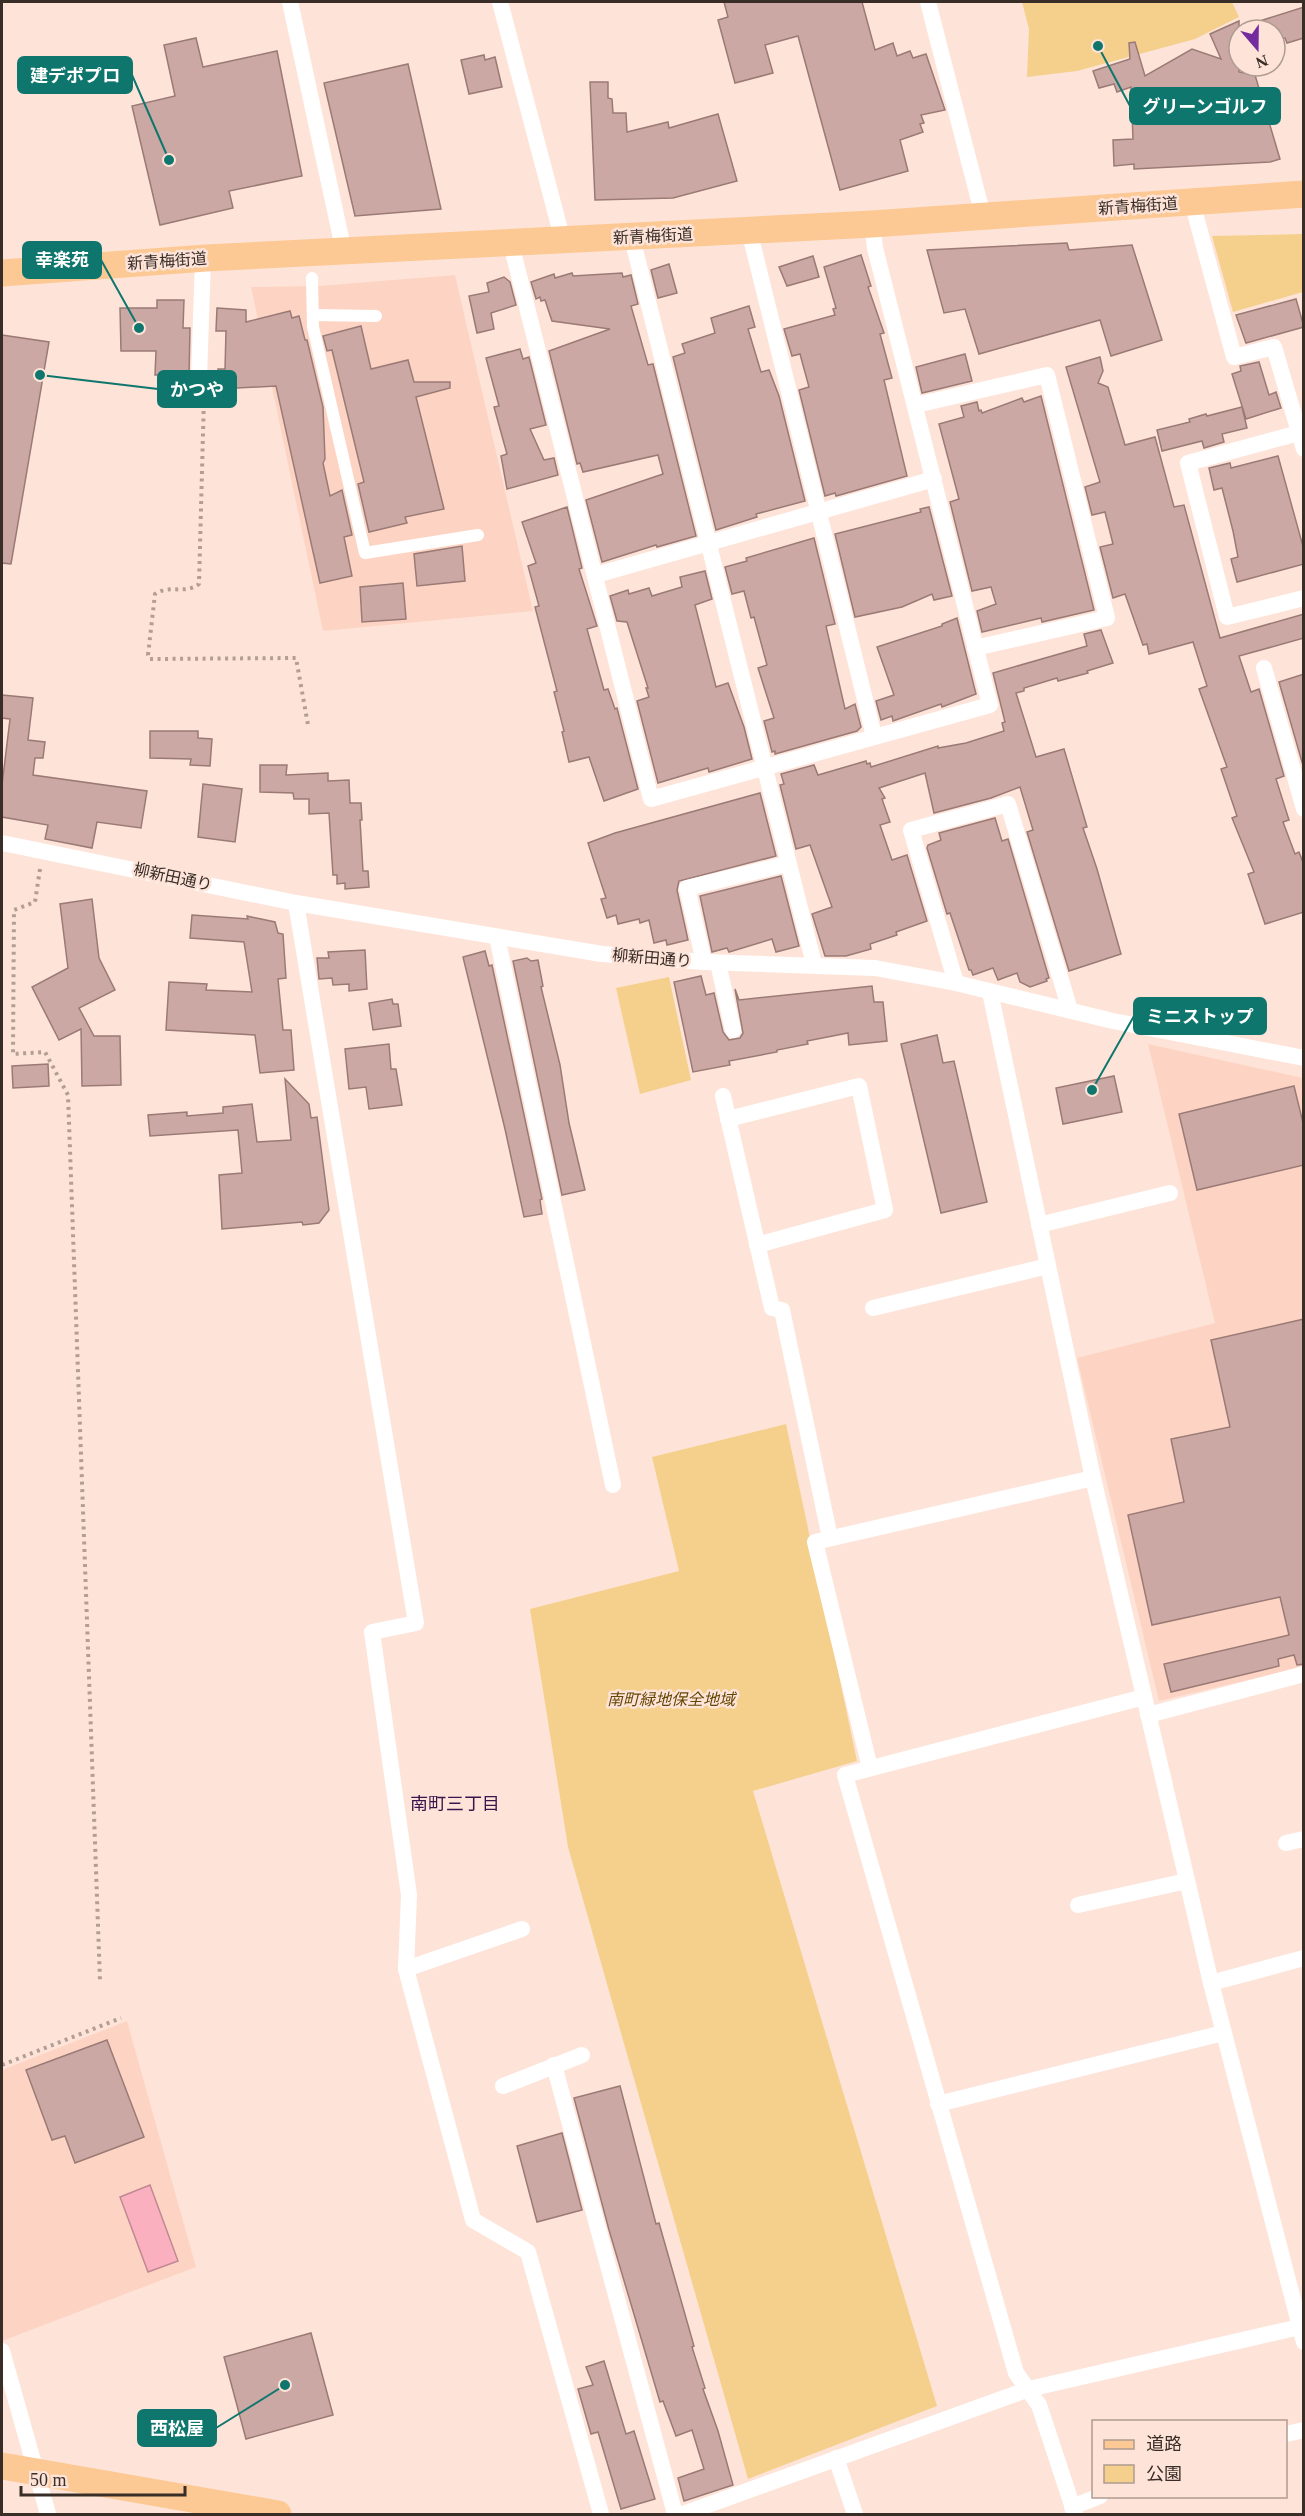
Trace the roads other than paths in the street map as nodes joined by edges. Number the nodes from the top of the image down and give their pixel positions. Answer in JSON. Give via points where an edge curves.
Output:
{"nodes":[{"id":1,"x":290,"y":2,"type":"edge"},
{"id":2,"x":500,"y":2,"type":"edge"},
{"id":3,"x":928,"y":2,"type":"edge"},
{"id":4,"x":1304,"y":194,"type":"edge"},
{"id":5,"x":1192,"y":202,"type":"junction"},
{"id":6,"x":982,"y":216,"type":"junction"},
{"id":7,"x":872,"y":224,"type":"junction"},
{"id":8,"x":749,"y":230,"type":"junction"},
{"id":9,"x":632,"y":238,"type":"junction"},
{"id":10,"x":563,"y":241,"type":"junction"},
{"id":11,"x":511,"y":244,"type":"junction"},
{"id":12,"x":344,"y":252,"type":"junction"},
{"id":13,"x":203,"y":259,"type":"junction"},
{"id":14,"x":2,"y":273,"type":"edge"},
{"id":15,"x":312,"y":278,"type":"dead end"},
{"id":16,"x":313,"y":315,"type":"junction"},
{"id":17,"x":376,"y":316,"type":"dead end"},
{"id":18,"x":199,"y":378,"type":"road end"},
{"id":19,"x":916,"y":405,"type":"junction"},
{"id":20,"x":1301,"y":441,"type":"edge"},
{"id":21,"x":934,"y":479,"type":"junction"},
{"id":22,"x":819,"y":512,"type":"junction"},
{"id":23,"x":478,"y":536,"type":"dead end"},
{"id":24,"x":708,"y":543,"type":"junction"},
{"id":25,"x":596,"y":575,"type":"junction"},
{"id":26,"x":1304,"y":598,"type":"edge"},
{"id":27,"x":975,"y":648,"type":"junction"},
{"id":28,"x":1264,"y":668,"type":"dead end"},
{"id":29,"x":874,"y":736,"type":"junction"},
{"id":30,"x":764,"y":768,"type":"junction"},
{"id":31,"x":1304,"y":809,"type":"edge"},
{"id":32,"x":2,"y":843,"type":"edge"},
{"id":33,"x":787,"y":864,"type":"junction"},
{"id":34,"x":296,"y":903,"type":"junction"},
{"id":35,"x":497,"y":937,"type":"junction"},
{"id":36,"x":711,"y":963,"type":"junction"},
{"id":37,"x":814,"y":964,"type":"junction"},
{"id":38,"x":956,"y":983,"type":"junction"},
{"id":39,"x":990,"y":992,"type":"junction"},
{"id":40,"x":1070,"y":1010,"type":"junction"},
{"id":41,"x":733,"y":1030,"type":"dead end"},
{"id":42,"x":1304,"y":1058,"type":"edge"},
{"id":43,"x":723,"y":1096,"type":"dead end"},
{"id":44,"x":728,"y":1119,"type":"junction"},
{"id":45,"x":1170,"y":1193,"type":"dead end"},
{"id":46,"x":1039,"y":1225,"type":"junction"},
{"id":47,"x":757,"y":1245,"type":"junction"},
{"id":48,"x":1048,"y":1266,"type":"junction"},
{"id":49,"x":873,"y":1308,"type":"dead end"},
{"id":50,"x":1093,"y":1478,"type":"junction"},
{"id":51,"x":613,"y":1485,"type":"dead end"},
{"id":52,"x":831,"y":1538,"type":"junction"},
{"id":53,"x":1304,"y":1674,"type":"edge"},
{"id":54,"x":1144,"y":1697,"type":"junction"},
{"id":55,"x":1148,"y":1715,"type":"junction"},
{"id":56,"x":870,"y":1768,"type":"junction"},
{"id":57,"x":1304,"y":1839,"type":"edge"},
{"id":58,"x":1286,"y":1843,"type":"dead end"},
{"id":59,"x":1187,"y":1881,"type":"junction"},
{"id":60,"x":1078,"y":1905,"type":"dead end"},
{"id":61,"x":522,"y":1929,"type":"dead end"},
{"id":62,"x":1304,"y":1958,"type":"edge"},
{"id":63,"x":406,"y":1969,"type":"junction"},
{"id":64,"x":1211,"y":1983,"type":"junction"},
{"id":65,"x":1223,"y":2033,"type":"junction"},
{"id":66,"x":582,"y":2055,"type":"dead end"},
{"id":67,"x":554,"y":2065,"type":"junction"},
{"id":68,"x":503,"y":2086,"type":"dead end"},
{"id":69,"x":938,"y":2104,"type":"junction"},
{"id":70,"x":1302,"y":2332,"type":"edge"},
{"id":71,"x":2,"y":2351,"type":"edge"},
{"id":72,"x":1029,"y":2389,"type":"junction"},
{"id":73,"x":1304,"y":2430,"type":"edge"},
{"id":74,"x":1287,"y":2434,"type":"edge"},
{"id":75,"x":836,"y":2458,"type":"junction"},
{"id":76,"x":2,"y":2466,"type":"edge"},
{"id":77,"x":36,"y":2472,"type":"junction"},
{"id":78,"x":1097,"y":2498,"type":"edge"},
{"id":79,"x":1074,"y":2511,"type":"edge"},
{"id":80,"x":48,"y":2514,"type":"edge"},
{"id":81,"x":278,"y":2514,"type":"edge"},
{"id":82,"x":601,"y":2514,"type":"edge"},
{"id":83,"x":675,"y":2514,"type":"edge"},
{"id":84,"x":683,"y":2514,"type":"edge"},
{"id":85,"x":855,"y":2514,"type":"edge"}],
"edges":[{"from":1,"to":12,"type":"street"},
{"from":2,"to":10,"type":"street"},
{"from":3,"to":6,"type":"street"},
{"from":4,"to":5,"type":"main road","name":"新青梅街道"},
{"from":5,"to":6,"type":"main road","name":"新青梅街道"},
{"from":5,"to":20,"type":"street","via":[[1234,357],[1274,347]]},
{"from":6,"to":7,"type":"main road","name":"新青梅街道"},
{"from":7,"to":8,"type":"main road","name":"新青梅街道"},
{"from":7,"to":19,"type":"street"},
{"from":8,"to":9,"type":"main road","name":"新青梅街道"},
{"from":8,"to":22,"type":"street"},
{"from":9,"to":10,"type":"main road","name":"新青梅街道"},
{"from":9,"to":24,"type":"street"},
{"from":10,"to":11,"type":"main road","name":"新青梅街道"},
{"from":11,"to":12,"type":"main road","name":"新青梅街道"},
{"from":11,"to":25,"type":"street"},
{"from":12,"to":13,"type":"main road","name":"新青梅街道"},
{"from":13,"to":14,"type":"main road","name":"新青梅街道"},
{"from":13,"to":18,"type":"street"},
{"from":15,"to":16,"type":"street"},
{"from":16,"to":17,"type":"street"},
{"from":16,"to":23,"type":"street","via":[[365,553]]},
{"from":19,"to":21,"type":"street"},
{"from":19,"to":27,"type":"street","via":[[1047,375],[1107,618]]},
{"from":20,"to":26,"type":"street","via":[[1188,463],[1227,617]]},
{"from":21,"to":22,"type":"street"},
{"from":21,"to":27,"type":"street"},
{"from":22,"to":24,"type":"street"},
{"from":22,"to":29,"type":"street"},
{"from":24,"to":25,"type":"street"},
{"from":24,"to":30,"type":"street"},
{"from":25,"to":30,"type":"street","via":[[651,799]]},
{"from":27,"to":29,"type":"street","via":[[990,705]]},
{"from":28,"to":31,"type":"street"},
{"from":29,"to":30,"type":"street"},
{"from":30,"to":33,"type":"street"},
{"from":32,"to":34,"type":"street","name":"柳新田通り"},
{"from":33,"to":36,"type":"street","via":[[687,888]]},
{"from":33,"to":37,"type":"street"},
{"from":34,"to":35,"type":"street","name":"柳新田通り"},
{"from":34,"to":63,"type":"street","via":[[416,1623],[372,1632],[408,1895]]},
{"from":35,"to":36,"type":"street","name":"柳新田通り","via":[[602,954]]},
{"from":35,"to":51,"type":"street"},
{"from":36,"to":37,"type":"street","name":"柳新田通り"},
{"from":36,"to":41,"type":"street"},
{"from":37,"to":38,"type":"street","name":"柳新田通り","via":[[875,968]]},
{"from":38,"to":39,"type":"street","name":"柳新田通り"},
{"from":38,"to":40,"type":"street","via":[[911,830],[1008,804]]},
{"from":39,"to":40,"type":"street","name":"柳新田通り"},
{"from":39,"to":46,"type":"street"},
{"from":40,"to":42,"type":"street","name":"柳新田通り"},
{"from":43,"to":44,"type":"street"},
{"from":44,"to":47,"type":"street"},
{"from":44,"to":47,"type":"street","via":[[859,1086],[885,1210]]},
{"from":45,"to":46,"type":"street"},
{"from":46,"to":48,"type":"street"},
{"from":47,"to":52,"type":"street","via":[[772,1308],[782,1310]]},
{"from":48,"to":49,"type":"street"},
{"from":48,"to":50,"type":"street"},
{"from":50,"to":52,"type":"street"},
{"from":50,"to":54,"type":"street"},
{"from":52,"to":56,"type":"street","via":[[814,1542]]},
{"from":53,"to":55,"type":"street"},
{"from":54,"to":55,"type":"street"},
{"from":54,"to":56,"type":"street"},
{"from":55,"to":59,"type":"street"},
{"from":56,"to":69,"type":"street","via":[[845,1775]]},
{"from":57,"to":58,"type":"street"},
{"from":59,"to":60,"type":"street"},
{"from":59,"to":64,"type":"street"},
{"from":61,"to":63,"type":"street"},
{"from":62,"to":64,"type":"street"},
{"from":63,"to":82,"type":"street","via":[[473,2220],[528,2252]]},
{"from":64,"to":65,"type":"street"},
{"from":65,"to":69,"type":"street"},
{"from":65,"to":70,"type":"street"},
{"from":66,"to":67,"type":"street"},
{"from":67,"to":68,"type":"street"},
{"from":67,"to":83,"type":"street"},
{"from":69,"to":72,"type":"street","via":[[1016,2373]]},
{"from":70,"to":72,"type":"street"},
{"from":71,"to":77,"type":"street"},
{"from":72,"to":75,"type":"street"},
{"from":72,"to":79,"type":"street"},
{"from":73,"to":74,"type":"street"},
{"from":75,"to":84,"type":"street"},
{"from":75,"to":85,"type":"street"},
{"from":76,"to":77,"type":"main road"},
{"from":77,"to":80,"type":"street"},
{"from":77,"to":81,"type":"main road"},
{"from":78,"to":79,"type":"street"}]}
